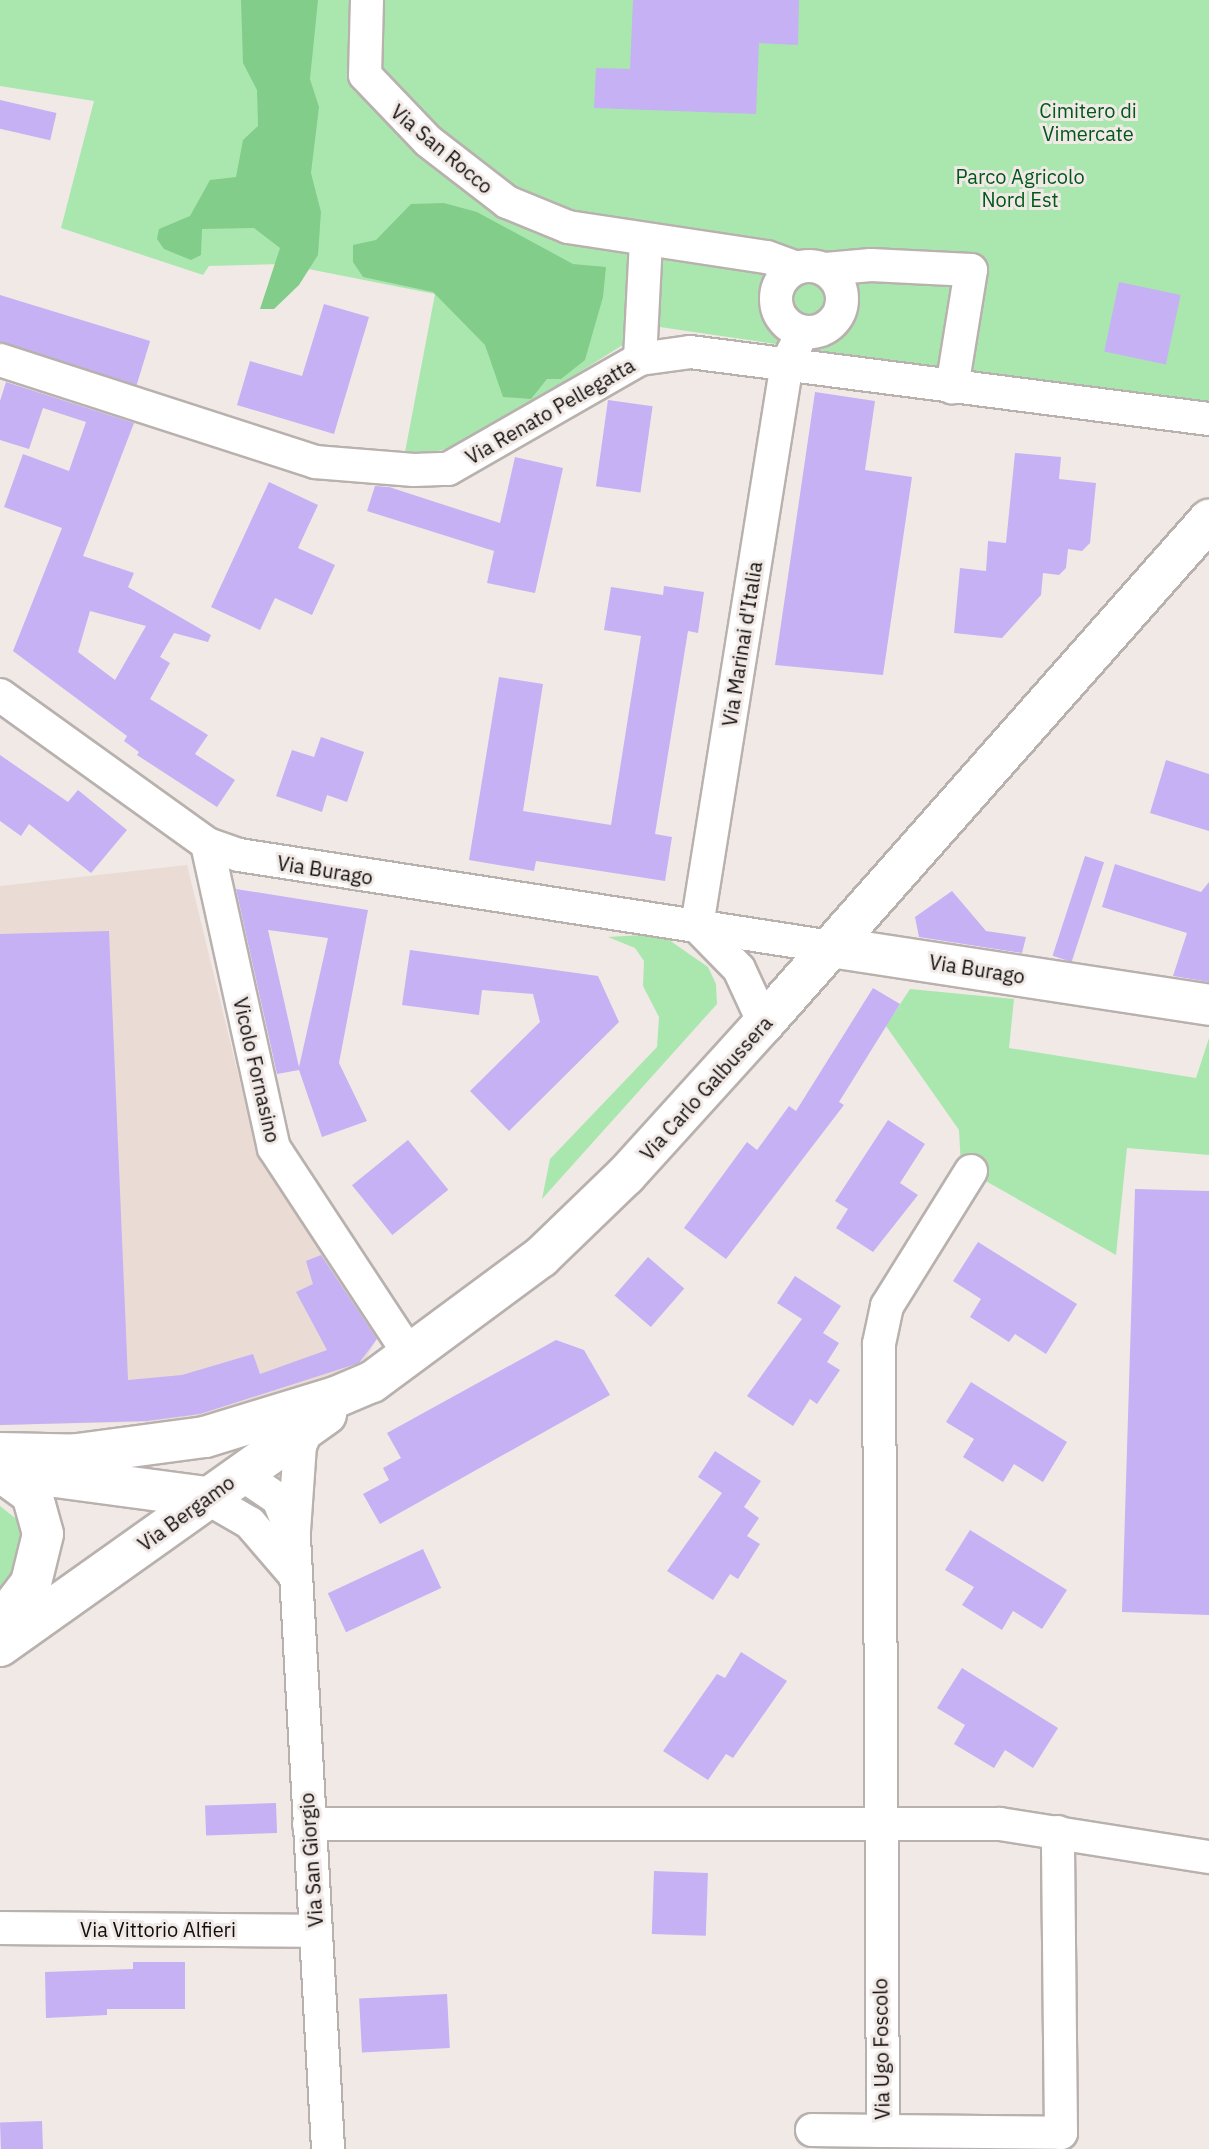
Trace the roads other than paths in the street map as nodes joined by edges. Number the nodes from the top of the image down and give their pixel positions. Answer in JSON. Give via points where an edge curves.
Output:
{"nodes":[{"id":1,"x":367,"y":0,"type":"edge"},
{"id":2,"x":646,"y":241,"type":"junction"},
{"id":3,"x":811,"y":268,"type":"junction"},
{"id":4,"x":803,"y":332,"type":"junction"},
{"id":5,"x":640,"y":359,"type":"junction"},
{"id":6,"x":0,"y":360,"type":"edge"},
{"id":7,"x":787,"y":363,"type":"junction"},
{"id":8,"x":952,"y":387,"type":"junction"},
{"id":9,"x":1209,"y":419,"type":"edge"},
{"id":10,"x":1209,"y":520,"type":"edge"},
{"id":11,"x":0,"y":695,"type":"edge"},
{"id":12,"x":207,"y":844,"type":"junction"},
{"id":13,"x":697,"y":926,"type":"junction"},
{"id":14,"x":831,"y":947,"type":"junction"},
{"id":15,"x":1209,"y":1005,"type":"edge"},
{"id":16,"x":764,"y":1023,"type":"junction"},
{"id":17,"x":971,"y":1171,"type":"dead end"},
{"id":18,"x":410,"y":1355,"type":"junction"},
{"id":19,"x":372,"y":1382,"type":"junction"},
{"id":20,"x":308,"y":1427,"type":"junction"},
{"id":21,"x":0,"y":1453,"type":"edge"},
{"id":22,"x":70,"y":1455,"type":"junction"},
{"id":23,"x":0,"y":1470,"type":"edge"},
{"id":24,"x":241,"y":1474,"type":"junction"},
{"id":25,"x":205,"y":1497,"type":"junction"},
{"id":26,"x":294,"y":1538,"type":"junction"},
{"id":27,"x":292,"y":1572,"type":"junction"},
{"id":28,"x":0,"y":1624,"type":"edge"},
{"id":29,"x":0,"y":1646,"type":"edge"},
{"id":30,"x":309,"y":1824,"type":"junction"},
{"id":31,"x":877,"y":1824,"type":"junction"},
{"id":32,"x":1058,"y":1832,"type":"junction"},
{"id":33,"x":1209,"y":1857,"type":"edge"},
{"id":34,"x":0,"y":1928,"type":"edge"},
{"id":35,"x":316,"y":1931,"type":"junction"},
{"id":36,"x":812,"y":2130,"type":"dead end"},
{"id":37,"x":883,"y":2131,"type":"junction"},
{"id":38,"x":328,"y":2149,"type":"edge"}],
"edges":[{"from":1,"to":2,"type":"street","name":"Via San Rocco","via":[[365,75],[428,141],[507,202],[568,227]]},
{"from":2,"to":3,"type":"street","name":"Via San Rocco"},
{"from":2,"to":5,"type":"street"},
{"from":3,"to":4,"type":"street","via":[[781,281],[776,302],[784,322]]},
{"from":3,"to":4,"type":"street","via":[[840,285],[839,315],[823,329]]},
{"from":3,"to":8,"type":"street","via":[[971,270]]},
{"from":4,"to":7,"type":"street","name":"Via Marinai d'Italia"},
{"from":5,"to":6,"type":"street","name":"Via Renato Pellegatta","via":[[448,469],[414,470],[315,462]]},
{"from":5,"to":7,"type":"street","name":"Via Renato Pellegatta","via":[[690,352]]},
{"from":7,"to":8,"type":"street","name":"Via Renato Pellegatta"},
{"from":7,"to":13,"type":"street","name":"Via Marinai d'Italia"},
{"from":8,"to":9,"type":"street","name":"Via Renato Pellegatta"},
{"from":10,"to":14,"type":"street","name":"Via Carlo Galbussera"},
{"from":11,"to":12,"type":"street","name":"Via Burago"},
{"from":12,"to":13,"type":"street","name":"Via Burago","via":[[312,870]]},
{"from":12,"to":18,"type":"street","name":"Vicolo Fornasino","via":[[274,1148]]},
{"from":13,"to":14,"type":"street","name":"Via Burago"},
{"from":13,"to":16,"type":"street","via":[[739,969]]},
{"from":14,"to":15,"type":"street","name":"Via Burago"},
{"from":14,"to":16,"type":"street","name":"Via Carlo Galbussera"},
{"from":16,"to":18,"type":"street","name":"Via Carlo Galbussera","via":[[626,1175],[541,1257]]},
{"from":17,"to":31,"type":"street","name":"Via Ugo Foscolo","via":[[887,1306],[879,1344]]},
{"from":18,"to":19,"type":"street","name":"Via Carlo Galbussera"},
{"from":19,"to":20,"type":"street","name":"Via Bergamo"},
{"from":19,"to":22,"type":"street","name":"Via Carlo Galbussera","via":[[293,1413],[205,1437]]},
{"from":20,"to":24,"type":"street","name":"Via Bergamo"},
{"from":20,"to":26,"type":"street","name":"Via San Giorgio","via":[[298,1466]]},
{"from":21,"to":22,"type":"street","name":"Via Carlo Galbussera"},
{"from":22,"to":24,"type":"street","name":"Via Carlo Galbussera","via":[[196,1460]]},
{"from":23,"to":25,"type":"street"},
{"from":23,"to":28,"type":"street","via":[[32,1494],[43,1534],[31,1583]]},
{"from":24,"to":25,"type":"street","name":"Via Bergamo"},
{"from":24,"to":26,"type":"street","name":"Via San Giorgio","via":[[278,1499]]},
{"from":25,"to":27,"type":"street","via":[[250,1523]]},
{"from":25,"to":29,"type":"street","name":"Via Bergamo"},
{"from":26,"to":27,"type":"street","name":"Via San Giorgio"},
{"from":27,"to":30,"type":"street","name":"Via San Giorgio"},
{"from":30,"to":31,"type":"street"},
{"from":30,"to":35,"type":"street","name":"Via San Giorgio"},
{"from":31,"to":32,"type":"street","via":[[1000,1824]]},
{"from":31,"to":37,"type":"street","name":"Via Ugo Foscolo"},
{"from":32,"to":33,"type":"street"},
{"from":32,"to":37,"type":"street","name":"Via Ugo Foscolo","via":[[1061,2133]]},
{"from":34,"to":35,"type":"street","name":"Via Vittorio Alfieri"},
{"from":35,"to":38,"type":"street","name":"Via San Giorgio"},
{"from":36,"to":37,"type":"street"}]}
